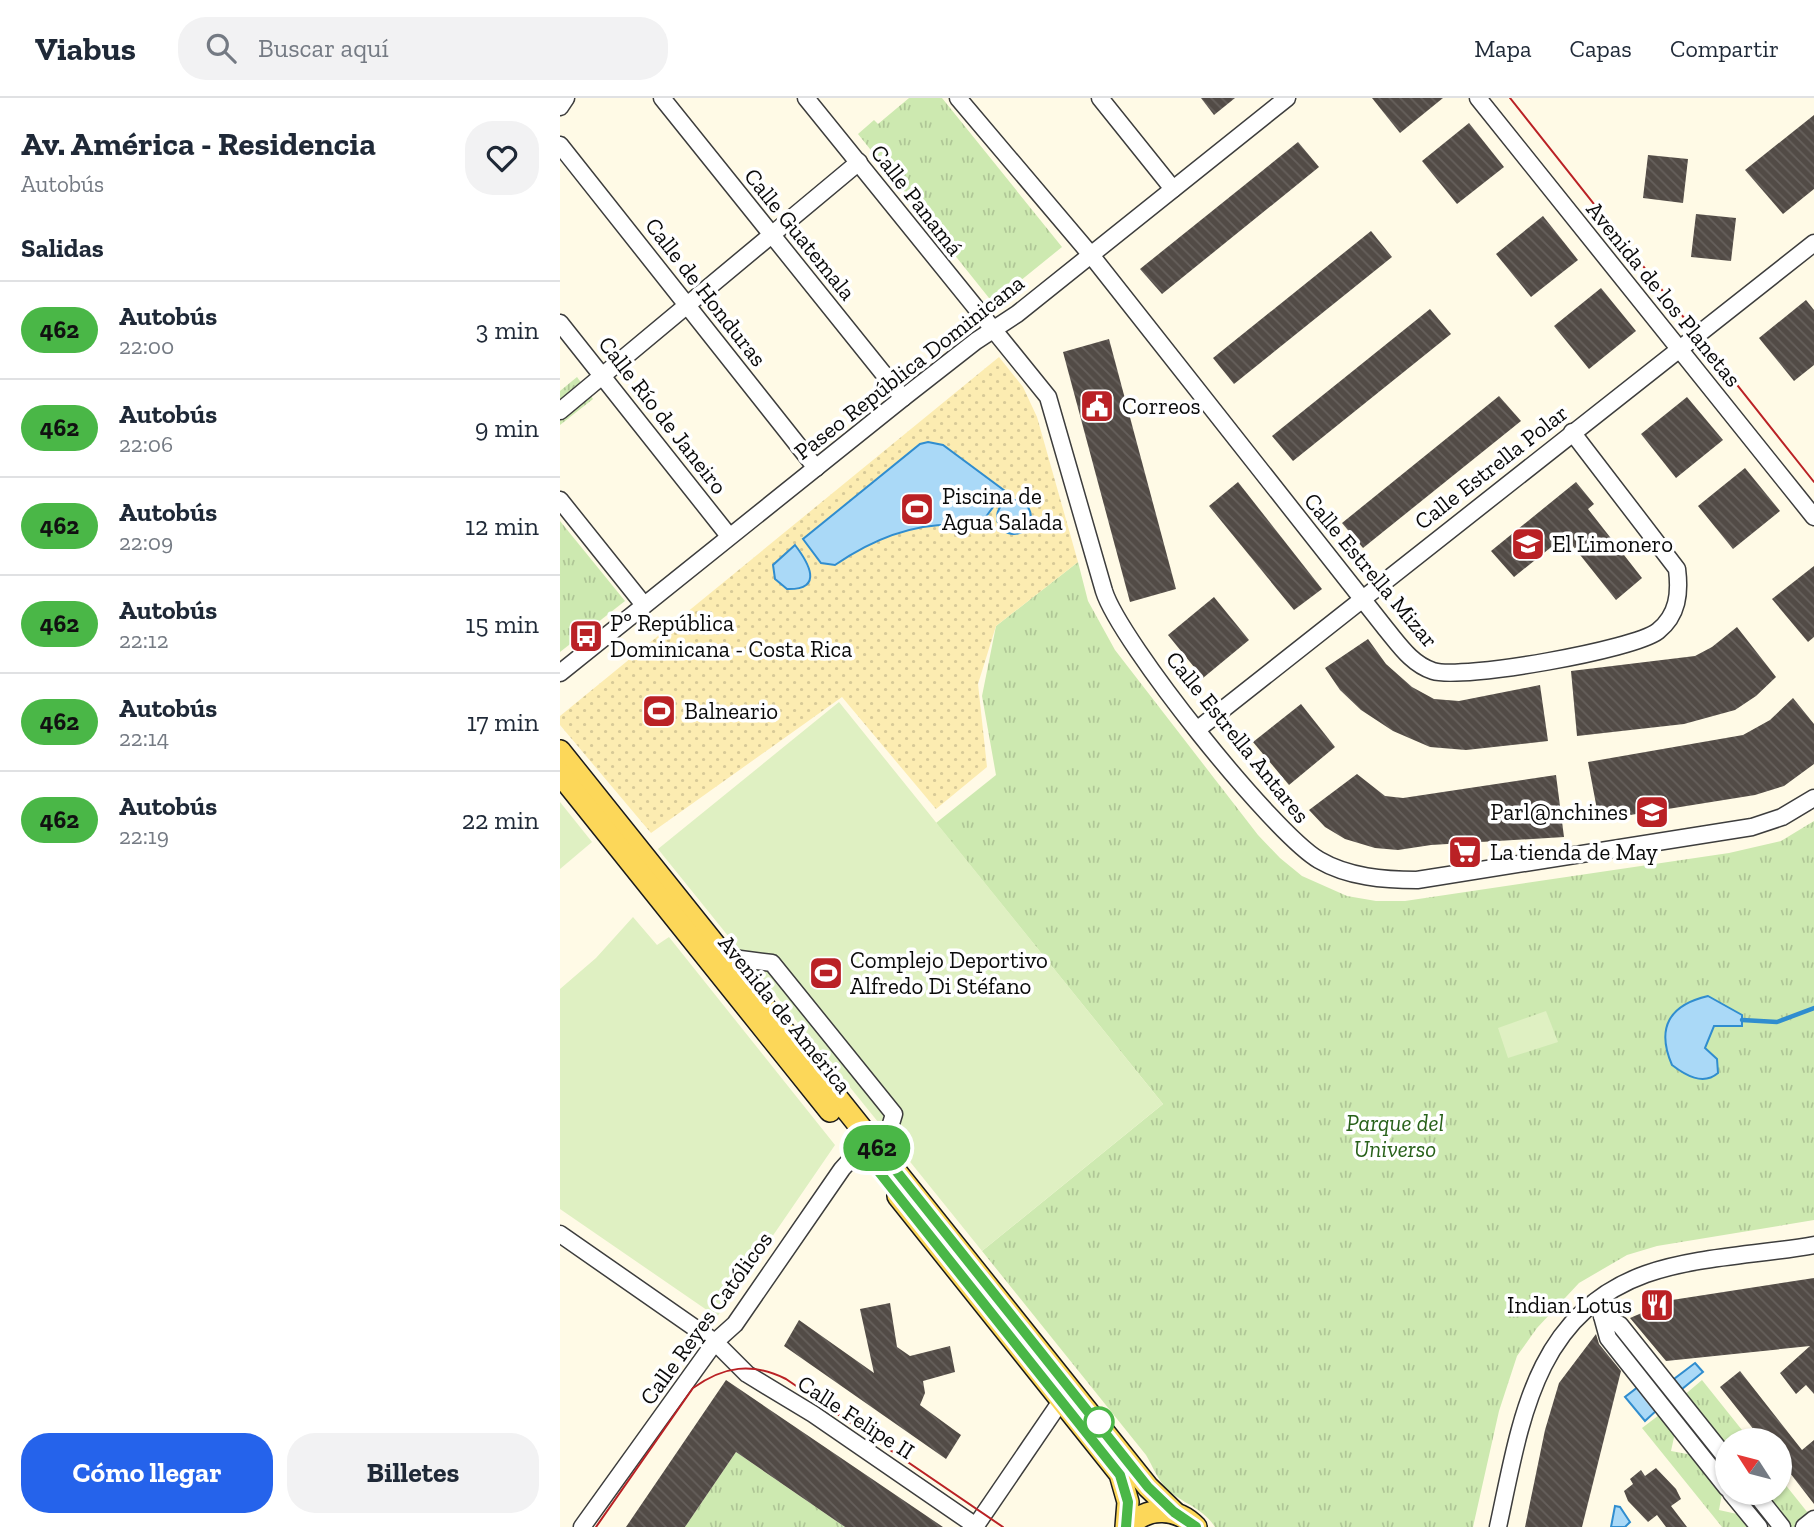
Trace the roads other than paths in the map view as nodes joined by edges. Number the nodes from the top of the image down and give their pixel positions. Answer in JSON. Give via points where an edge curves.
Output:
{"nodes":[{"id":1,"x":566,"y":98,"type":"edge"},
{"id":2,"x":662,"y":98,"type":"edge"},
{"id":3,"x":806,"y":98,"type":"edge"},
{"id":4,"x":958,"y":98,"type":"edge"},
{"id":5,"x":1100,"y":98,"type":"edge"},
{"id":6,"x":1478,"y":98,"type":"edge"},
{"id":7,"x":1282,"y":100,"type":"edge"},
{"id":8,"x":560,"y":107,"type":"edge"},
{"id":9,"x":560,"y":145,"type":"edge"},
{"id":10,"x":859,"y":162,"type":"junction"},
{"id":11,"x":1173,"y":189,"type":"junction"},
{"id":12,"x":772,"y":236,"type":"junction"},
{"id":13,"x":1814,"y":243,"type":"edge"},
{"id":14,"x":1090,"y":255,"type":"junction"},
{"id":15,"x":687,"y":306,"type":"junction"},
{"id":16,"x":560,"y":323,"type":"edge"},
{"id":17,"x":992,"y":331,"type":"junction"},
{"id":18,"x":1679,"y":350,"type":"junction"},
{"id":19,"x":603,"y":376,"type":"junction"},
{"id":20,"x":903,"y":398,"type":"junction"},
{"id":21,"x":560,"y":411,"type":"edge"},
{"id":22,"x":1572,"y":432,"type":"junction"},
{"id":23,"x":816,"y":468,"type":"junction"},
{"id":24,"x":560,"y":500,"type":"edge"},
{"id":25,"x":1814,"y":517,"type":"edge"},
{"id":26,"x":729,"y":536,"type":"junction"},
{"id":27,"x":1362,"y":599,"type":"junction"},
{"id":28,"x":645,"y":605,"type":"junction"},
{"id":29,"x":560,"y":673,"type":"edge"},
{"id":30,"x":1198,"y":729,"type":"junction"},
{"id":31,"x":560,"y":751,"type":"edge"},
{"id":32,"x":560,"y":774,"type":"edge"},
{"id":33,"x":1814,"y":798,"type":"edge"},
{"id":34,"x":725,"y":957,"type":"junction"},
{"id":35,"x":871,"y":1147,"type":"junction"},
{"id":36,"x":560,"y":1234,"type":"edge"},
{"id":37,"x":1814,"y":1245,"type":"edge"},
{"id":38,"x":715,"y":1342,"type":"junction"},
{"id":39,"x":1061,"y":1401,"type":"junction"},
{"id":40,"x":1715,"y":1444,"type":"edge"},
{"id":41,"x":1715,"y":1473,"type":"edge"},
{"id":42,"x":1741,"y":1505,"type":"edge"},
{"id":43,"x":1765,"y":1505,"type":"edge"},
{"id":44,"x":1174,"y":1512,"type":"junction"},
{"id":45,"x":1814,"y":1519,"type":"edge"},
{"id":46,"x":975,"y":1526,"type":"edge"},
{"id":47,"x":582,"y":1527,"type":"edge"},
{"id":48,"x":1128,"y":1527,"type":"edge"},
{"id":49,"x":1196,"y":1527,"type":"edge"},
{"id":50,"x":1498,"y":1527,"type":"edge"},
{"id":51,"x":1759,"y":1527,"type":"edge"},
{"id":52,"x":1782,"y":1527,"type":"edge"},
{"id":53,"x":1804,"y":1527,"type":"edge"}],
"edges":[{"from":1,"to":8,"type":"street"},
{"from":2,"to":12,"type":"street","name":"Calle Guatemala"},
{"from":3,"to":10,"type":"street","name":"Calle Panamá"},
{"from":4,"to":14,"type":"street","name":"Calle Estrella Mizar"},
{"from":5,"to":11,"type":"street"},
{"from":6,"to":18,"type":"street","name":"Avenida de los Planetas"},
{"from":7,"to":11,"type":"street","name":"Paseo República Dominicana"},
{"from":9,"to":15,"type":"street","name":"Calle de Honduras"},
{"from":10,"to":12,"type":"street"},
{"from":10,"to":17,"type":"street","name":"Calle Panamá"},
{"from":11,"to":14,"type":"street","name":"Paseo República Dominicana"},
{"from":12,"to":15,"type":"street"},
{"from":12,"to":20,"type":"street","name":"Calle Guatemala"},
{"from":13,"to":18,"type":"street","name":"Calle Estrella Polar"},
{"from":14,"to":17,"type":"street","name":"Paseo República Dominicana"},
{"from":14,"to":27,"type":"street","name":"Calle Estrella Mizar"},
{"from":15,"to":19,"type":"street"},
{"from":15,"to":23,"type":"street","name":"Calle de Honduras"},
{"from":16,"to":19,"type":"street","name":"Calle Río de Janeiro"},
{"from":17,"to":20,"type":"street","name":"Paseo República Dominicana"},
{"from":17,"to":30,"type":"street","name":"Calle Estrella Antares","via":[[1048,397],[1107,602]]},
{"from":18,"to":22,"type":"street","name":"Calle Estrella Polar"},
{"from":18,"to":25,"type":"street","name":"Avenida de los Planetas"},
{"from":19,"to":21,"type":"street"},
{"from":19,"to":26,"type":"street","name":"Calle Río de Janeiro"},
{"from":20,"to":23,"type":"street","name":"Paseo República Dominicana"},
{"from":22,"to":27,"type":"street","name":"Calle Estrella Polar"},
{"from":22,"to":27,"type":"street","name":"Calle Estrella Mizar","via":[[1677,569],[1677,604],[1656,633],[1636,643],[1535,663],[1456,674],[1436,672],[1411,660]]},
{"from":23,"to":26,"type":"street","name":"Paseo República Dominicana"},
{"from":24,"to":28,"type":"street"},
{"from":26,"to":28,"type":"street","name":"Paseo República Dominicana"},
{"from":27,"to":30,"type":"street","name":"Calle Estrella Polar"},
{"from":28,"to":29,"type":"street","name":"Paseo República Dominicana"},
{"from":30,"to":33,"type":"street","name":"Calle Estrella Antares","via":[[1296,842],[1321,861],[1382,880],[1417,880],[1551,861],[1752,827],[1782,817]]},
{"from":31,"to":34,"type":"main road","name":"Avenida de América"},
{"from":32,"to":35,"type":"main road","name":"Avenida de América"},
{"from":34,"to":35,"type":"main road","name":"Avenida de América"},
{"from":34,"to":35,"type":"street","name":"Avenida de América","via":[[772,963],[894,1114]]},
{"from":35,"to":38,"type":"street","name":"Calle Reyes Católicos","via":[[842,1169],[735,1324]]},
{"from":35,"to":39,"type":"main road","name":"Avenida de América"},
{"from":35,"to":44,"type":"main road","name":"Avenida de América","via":[[1148,1487]]},
{"from":36,"to":38,"type":"street","name":"Calle Felipe II"},
{"from":37,"to":50,"type":"street","via":[[1645,1274],[1611,1292],[1571,1324],[1531,1389]]},
{"from":38,"to":46,"type":"street","name":"Calle Felipe II","via":[[747,1374]]},
{"from":38,"to":47,"type":"street","name":"Calle Reyes Católicos"},
{"from":39,"to":46,"type":"street"},
{"from":39,"to":48,"type":"main road","name":"Avenida de América","via":[[1124,1482]]},
{"from":40,"to":41,"type":"street","via":[[1620,1325],[1602,1316],[1608,1338]]},
{"from":42,"to":51,"type":"street"},
{"from":43,"to":52,"type":"street"},
{"from":44,"to":48,"type":"main road","name":"Avenida de América","via":[[1147,1514]]},
{"from":44,"to":49,"type":"main road","name":"Avenida de América"},
{"from":45,"to":53,"type":"street"}]}
